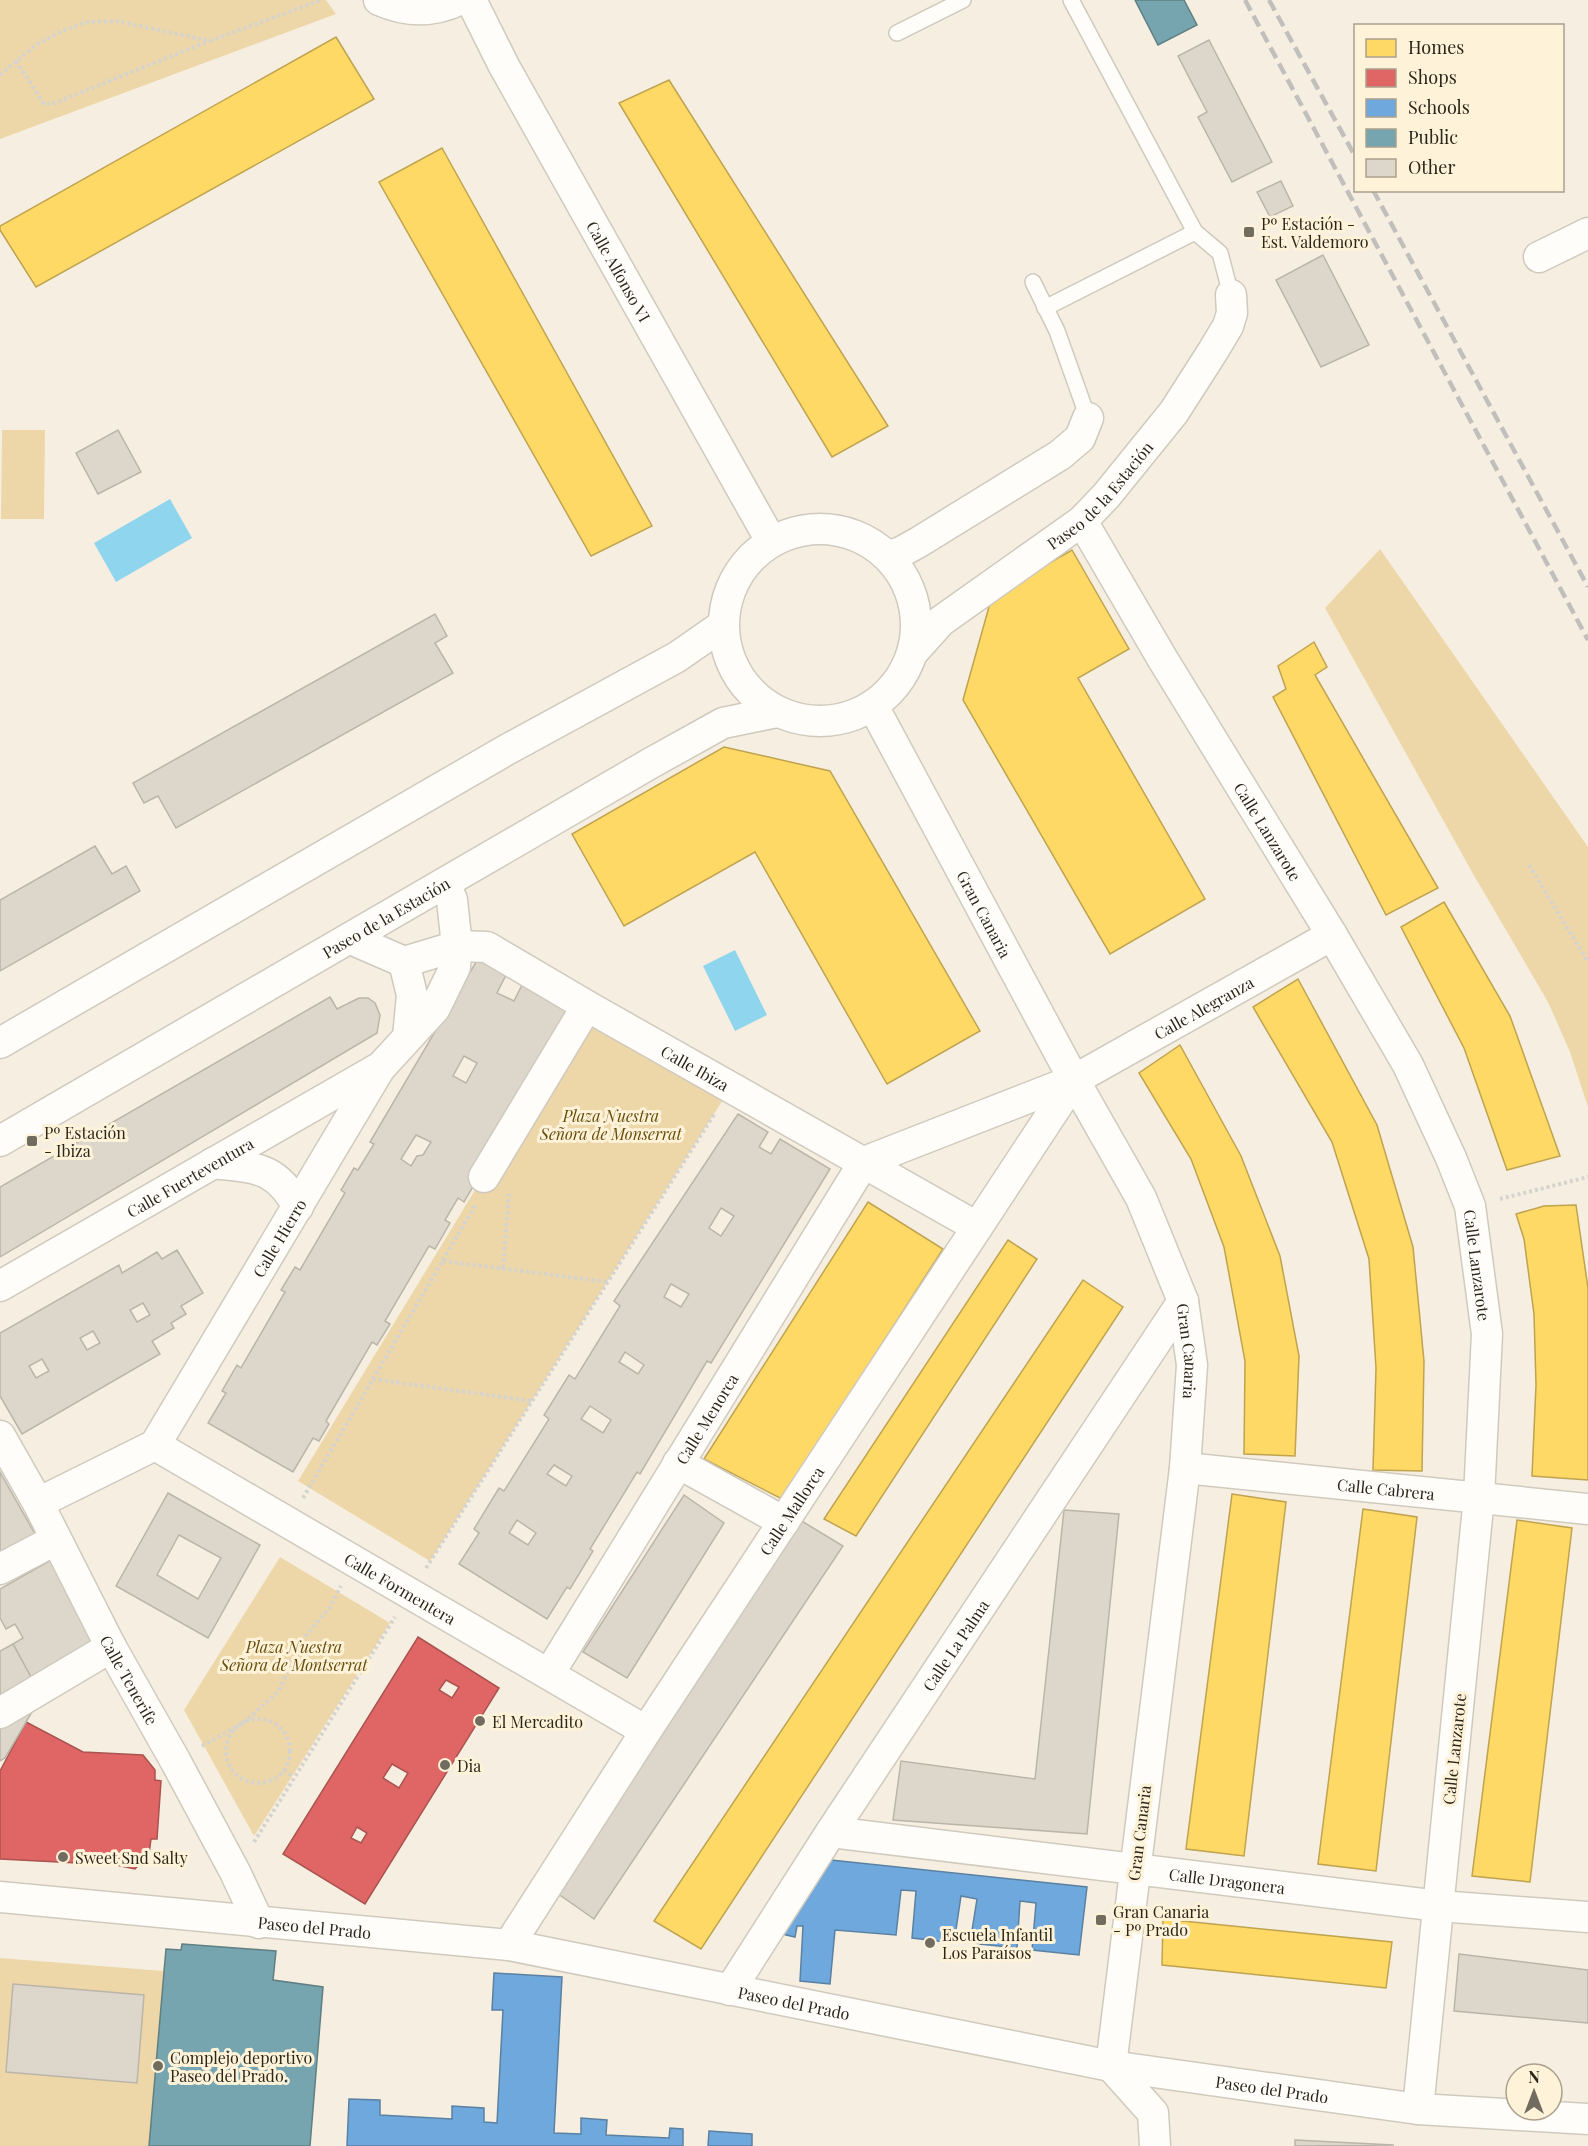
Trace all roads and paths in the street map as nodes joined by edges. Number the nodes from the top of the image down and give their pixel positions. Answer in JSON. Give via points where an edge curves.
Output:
{"nodes":[{"id":1,"x":321,"y":0,"type":"edge"},
{"id":2,"x":378,"y":0,"type":"edge"},
{"id":3,"x":459,"y":0,"type":"edge"},
{"id":4,"x":471,"y":0,"type":"edge"},
{"id":5,"x":963,"y":0,"type":"edge"},
{"id":6,"x":1071,"y":0,"type":"edge"},
{"id":7,"x":897,"y":33,"type":"dead end"},
{"id":8,"x":210,"y":41,"type":"junction"},
{"id":9,"x":16,"y":61,"type":"junction"},
{"id":10,"x":0,"y":75,"type":"edge"},
{"id":11,"x":1195,"y":232,"type":"junction"},
{"id":12,"x":1588,"y":232,"type":"edge"},
{"id":13,"x":1539,"y":257,"type":"dead end"},
{"id":14,"x":1033,"y":282,"type":"dead end"},
{"id":15,"x":1231,"y":295,"type":"joint"},
{"id":16,"x":1045,"y":308,"type":"junction"},
{"id":17,"x":1088,"y":418,"type":"joint"},
{"id":18,"x":1082,"y":521,"type":"junction"},
{"id":19,"x":771,"y":541,"type":"junction"},
{"id":20,"x":888,"y":556,"type":"junction"},
{"id":21,"x":723,"y":626,"type":"junction"},
{"id":22,"x":914,"y":651,"type":"junction"},
{"id":23,"x":873,"y":706,"type":"junction"},
{"id":24,"x":777,"y":712,"type":"junction"},
{"id":25,"x":1529,"y":866,"type":"dead end"},
{"id":26,"x":445,"y":884,"type":"junction"},
{"id":27,"x":1332,"y":934,"type":"junction"},
{"id":28,"x":351,"y":939,"type":"junction"},
{"id":29,"x":457,"y":946,"type":"junction"},
{"id":30,"x":404,"y":962,"type":"junction"},
{"id":31,"x":1588,"y":962,"type":"edge"},
{"id":32,"x":587,"y":1006,"type":"junction"},
{"id":33,"x":408,"y":1037,"type":"junction"},
{"id":34,"x":0,"y":1043,"type":"edge"},
{"id":35,"x":380,"y":1068,"type":"junction"},
{"id":36,"x":1074,"y":1080,"type":"junction"},
{"id":37,"x":731,"y":1087,"type":"junction"},
{"id":38,"x":0,"y":1141,"type":"edge"},
{"id":39,"x":864,"y":1162,"type":"junction"},
{"id":40,"x":213,"y":1163,"type":"junction"},
{"id":41,"x":1588,"y":1177,"type":"edge"},
{"id":42,"x":481,"y":1189,"type":"junction"},
{"id":43,"x":1470,"y":1206,"type":"junction"},
{"id":44,"x":298,"y":1207,"type":"junction"},
{"id":45,"x":977,"y":1227,"type":"junction"},
{"id":46,"x":443,"y":1261,"type":"junction"},
{"id":47,"x":503,"y":1268,"type":"junction"},
{"id":48,"x":608,"y":1282,"type":"junction"},
{"id":49,"x":0,"y":1286,"type":"edge"},
{"id":50,"x":1183,"y":1301,"type":"junction"},
{"id":51,"x":373,"y":1379,"type":"junction"},
{"id":52,"x":532,"y":1401,"type":"junction"},
{"id":53,"x":0,"y":1436,"type":"edge"},
{"id":54,"x":155,"y":1445,"type":"junction"},
{"id":55,"x":678,"y":1463,"type":"junction"},
{"id":56,"x":1185,"y":1468,"type":"junction"},
{"id":57,"x":1479,"y":1497,"type":"junction"},
{"id":58,"x":38,"y":1503,"type":"junction"},
{"id":59,"x":1588,"y":1509,"type":"edge"},
{"id":60,"x":289,"y":1522,"type":"junction"},
{"id":61,"x":784,"y":1522,"type":"junction"},
{"id":62,"x":55,"y":1540,"type":"junction"},
{"id":63,"x":356,"y":1561,"type":"junction"},
{"id":64,"x":0,"y":1569,"type":"edge"},
{"id":65,"x":410,"y":1592,"type":"junction"},
{"id":66,"x":111,"y":1647,"type":"junction"},
{"id":67,"x":549,"y":1674,"type":"junction"},
{"id":68,"x":0,"y":1713,"type":"edge"},
{"id":69,"x":243,"y":1722,"type":"junction"},
{"id":70,"x":646,"y":1731,"type":"junction"},
{"id":71,"x":176,"y":1762,"type":"junction"},
{"id":72,"x":284,"y":1770,"type":"junction"},
{"id":73,"x":293,"y":1778,"type":"junction"},
{"id":74,"x":831,"y":1832,"type":"junction"},
{"id":75,"x":1135,"y":1869,"type":"junction"},
{"id":76,"x":235,"y":1872,"type":"junction"},
{"id":77,"x":0,"y":1897,"type":"edge"},
{"id":78,"x":1438,"y":1906,"type":"junction"},
{"id":79,"x":1588,"y":1917,"type":"edge"},
{"id":80,"x":259,"y":1923,"type":"junction"},
{"id":81,"x":509,"y":1945,"type":"junction"},
{"id":82,"x":730,"y":1990,"type":"junction"},
{"id":83,"x":1111,"y":2066,"type":"junction"},
{"id":84,"x":1418,"y":2109,"type":"junction"},
{"id":85,"x":1588,"y":2119,"type":"edge"},
{"id":86,"x":1155,"y":2146,"type":"edge"}],
"edges":[{"from":1,"to":8,"type":"path"},
{"from":2,"to":3,"type":"street","via":[[420,10]]},
{"from":4,"to":19,"type":"street","name":"Calle Alfonso VI","via":[[504,66]]},
{"from":5,"to":7,"type":"lane"},
{"from":6,"to":11,"type":"lane"},
{"from":8,"to":9,"type":"path","via":[[117,21],[86,22],[37,44]]},
{"from":8,"to":9,"type":"path","via":[[52,104],[44,104]]},
{"from":9,"to":10,"type":"path"},
{"from":11,"to":15,"type":"lane","via":[[1220,253]]},
{"from":11,"to":16,"type":"lane"},
{"from":12,"to":13,"type":"street"},
{"from":14,"to":16,"type":"lane"},
{"from":15,"to":18,"type":"street","name":"Paseo de la Estación","via":[[1228,326],[1174,412]]},
{"from":16,"to":17,"type":"lane"},
{"from":17,"to":20,"type":"street","via":[[1080,438],[1060,455],[919,542]]},
{"from":18,"to":22,"type":"street","name":"Paseo de la Estación","via":[[941,621]]},
{"from":18,"to":27,"type":"street","name":"Calle Lanzarote"},
{"from":19,"to":20,"type":"street","via":[[801,530],[832,529],[863,538]]},
{"from":19,"to":21,"type":"street","via":[[751,556],[735,577],[726,600]]},
{"from":20,"to":22,"type":"street","via":[[904,577],[914,600]]},
{"from":21,"to":24,"type":"street","via":[[726,652],[737,676],[755,697]]},
{"from":21,"to":34,"type":"street","via":[[677,657],[508,749]]},
{"from":22,"to":23,"type":"street","via":[[891,692]]},
{"from":23,"to":24,"type":"street","via":[[831,720],[809,721]]},
{"from":23,"to":36,"type":"street","name":"Gran Canaria"},
{"from":24,"to":26,"type":"street","name":"Paseo de la Estación","via":[[723,723]]},
{"from":25,"to":31,"type":"path"},
{"from":26,"to":28,"type":"street","name":"Paseo de la Estación"},
{"from":26,"to":29,"type":"street","name":"Calle Hierro","via":[[452,900]]},
{"from":27,"to":36,"type":"street","name":"Calle Alegranza"},
{"from":27,"to":43,"type":"street","name":"Calle Lanzarote","via":[[1408,1065]]},
{"from":28,"to":30,"type":"street"},
{"from":28,"to":38,"type":"street","name":"Paseo de la Estación"},
{"from":29,"to":30,"type":"street","name":"Calle Ibiza"},
{"from":29,"to":32,"type":"street","name":"Calle Ibiza","via":[[487,947]]},
{"from":29,"to":33,"type":"street","name":"Calle Hierro","via":[[455,967],[435,1008]]},
{"from":30,"to":33,"type":"street","via":[[412,994]]},
{"from":32,"to":37,"type":"street","name":"Calle Ibiza"},
{"from":32,"to":42,"type":"street"},
{"from":33,"to":35,"type":"street","name":"Calle Hierro"},
{"from":35,"to":40,"type":"street","name":"Calle Fuerteventura"},
{"from":35,"to":44,"type":"street","name":"Calle Hierro"},
{"from":36,"to":39,"type":"street","name":"Calle Alegranza"},
{"from":36,"to":45,"type":"street","name":"Calle Mallorca"},
{"from":36,"to":50,"type":"street","name":"Gran Canaria","via":[[1141,1198]]},
{"from":37,"to":39,"type":"street","name":"Calle Ibiza"},
{"from":37,"to":48,"type":"path"},
{"from":39,"to":45,"type":"street","name":"Calle Ibiza"},
{"from":39,"to":55,"type":"street","name":"Calle Menorca"},
{"from":40,"to":44,"type":"street","via":[[270,1173],[289,1190]]},
{"from":40,"to":49,"type":"street","name":"Calle Fuerteventura"},
{"from":41,"to":43,"type":"path"},
{"from":42,"to":46,"type":"path"},
{"from":42,"to":47,"type":"path","via":[[509,1193]]},
{"from":43,"to":57,"type":"street","name":"Calle Lanzarote","via":[[1487,1334]]},
{"from":44,"to":54,"type":"street","name":"Calle Hierro"},
{"from":45,"to":61,"type":"street","name":"Calle Mallorca"},
{"from":46,"to":47,"type":"path"},
{"from":46,"to":51,"type":"path"},
{"from":47,"to":48,"type":"path"},
{"from":48,"to":52,"type":"path"},
{"from":50,"to":56,"type":"street","name":"Gran Canaria","via":[[1192,1365]]},
{"from":50,"to":74,"type":"street","name":"Calle La Palma"},
{"from":51,"to":52,"type":"path"},
{"from":51,"to":60,"type":"path"},
{"from":52,"to":65,"type":"path"},
{"from":53,"to":58,"type":"street","name":"Calle Tenerife"},
{"from":54,"to":58,"type":"street"},
{"from":54,"to":60,"type":"street","name":"Calle Formentera"},
{"from":55,"to":61,"type":"street"},
{"from":55,"to":67,"type":"street","name":"Calle Menorca"},
{"from":56,"to":57,"type":"street","name":"Calle Cabrera"},
{"from":56,"to":75,"type":"street","name":"Gran Canaria"},
{"from":57,"to":59,"type":"street","name":"Calle Cabrera"},
{"from":57,"to":78,"type":"street","name":"Calle Lanzarote"},
{"from":58,"to":62,"type":"street","name":"Calle Tenerife"},
{"from":60,"to":63,"type":"street","name":"Calle Formentera"},
{"from":61,"to":70,"type":"street","name":"Calle Mallorca"},
{"from":62,"to":64,"type":"street"},
{"from":62,"to":66,"type":"street","name":"Calle Tenerife"},
{"from":63,"to":65,"type":"street","name":"Calle Formentera"},
{"from":63,"to":69,"type":"path","via":[[330,1607],[303,1639],[278,1692]]},
{"from":65,"to":67,"type":"street","name":"Calle Formentera"},
{"from":65,"to":73,"type":"path"},
{"from":66,"to":68,"type":"street"},
{"from":66,"to":71,"type":"street","name":"Calle Tenerife"},
{"from":67,"to":70,"type":"street","name":"Calle Formentera"},
{"from":69,"to":71,"type":"path"},
{"from":69,"to":72,"type":"path","via":[[264,1719],[282,1730],[290,1750]]},
{"from":69,"to":72,"type":"path","via":[[226,1747],[226,1758],[236,1775],[245,1781],[266,1782]]},
{"from":70,"to":81,"type":"street","name":"Calle Mallorca"},
{"from":71,"to":76,"type":"street","name":"Calle Tenerife"},
{"from":72,"to":73,"type":"path"},
{"from":73,"to":76,"type":"path"},
{"from":74,"to":75,"type":"street","name":"Calle Dragonera"},
{"from":74,"to":82,"type":"street","name":"Calle La Palma"},
{"from":75,"to":78,"type":"street","name":"Calle Dragonera"},
{"from":75,"to":83,"type":"street","name":"Gran Canaria"},
{"from":76,"to":80,"type":"street","name":"Calle Tenerife"},
{"from":77,"to":80,"type":"street","name":"Paseo del Prado"},
{"from":78,"to":79,"type":"street","name":"Calle Dragonera"},
{"from":78,"to":84,"type":"street","name":"Calle Lanzarote"},
{"from":80,"to":81,"type":"street","name":"Paseo del Prado"},
{"from":81,"to":82,"type":"street","name":"Paseo del Prado"},
{"from":82,"to":83,"type":"street","name":"Paseo del Prado"},
{"from":83,"to":84,"type":"street","name":"Paseo del Prado"},
{"from":83,"to":86,"type":"street","via":[[1153,2113]]},
{"from":84,"to":85,"type":"street","name":"Paseo del Prado"}]}
